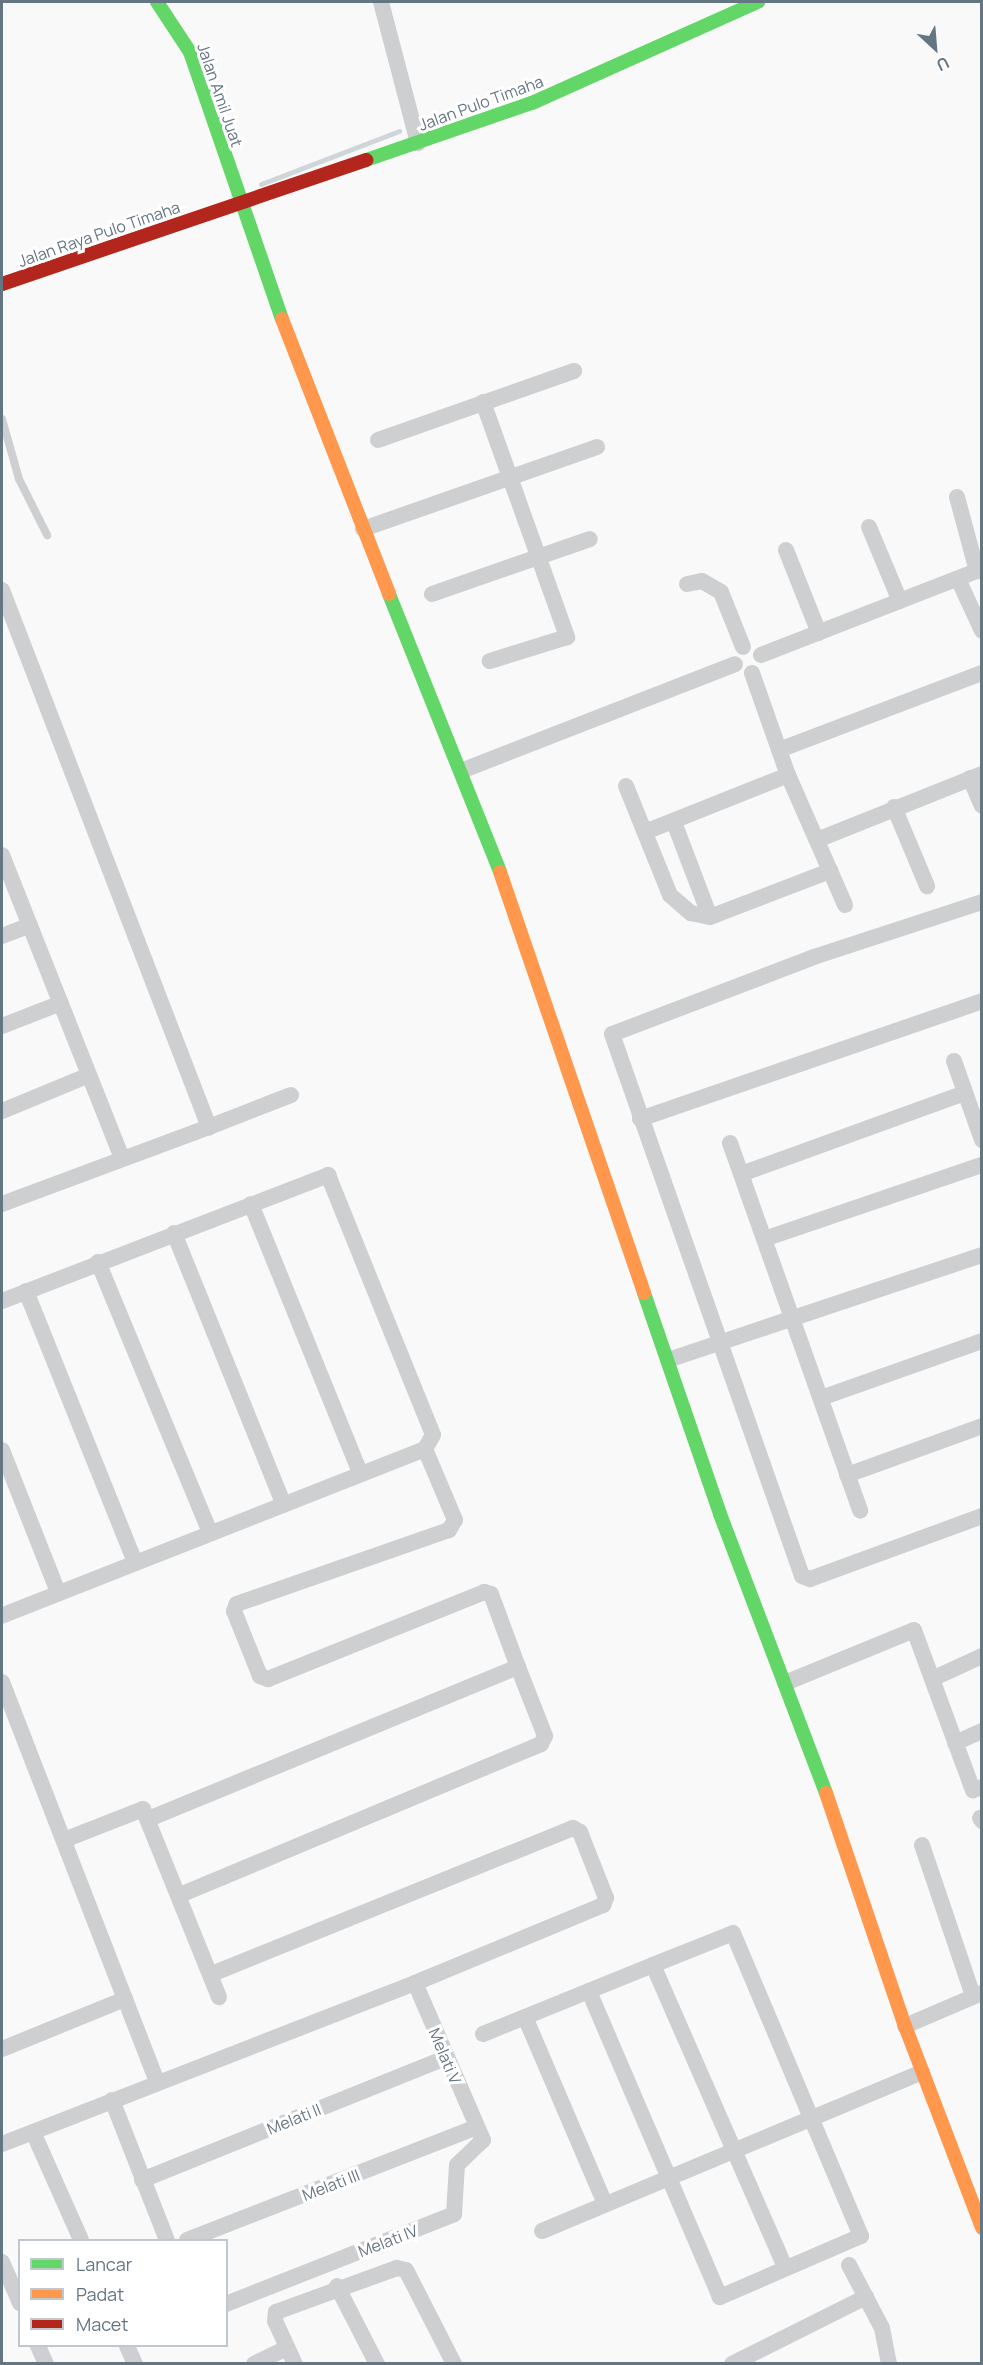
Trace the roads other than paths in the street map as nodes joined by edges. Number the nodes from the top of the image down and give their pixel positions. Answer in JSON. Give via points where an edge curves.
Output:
{"nodes":[{"id":1,"x":157,"y":2,"type":"edge"},
{"id":2,"x":381,"y":2,"type":"edge"},
{"id":3,"x":758,"y":2,"type":"edge"},
{"id":4,"x":418,"y":143,"type":"junction"},
{"id":5,"x":239,"y":204,"type":"junction"},
{"id":6,"x":206,"y":215,"type":"joint"},
{"id":7,"x":2,"y":284,"type":"edge"},
{"id":8,"x":574,"y":371,"type":"dead end"},
{"id":9,"x":483,"y":402,"type":"junction"},
{"id":10,"x":2,"y":419,"type":"edge"},
{"id":11,"x":378,"y":440,"type":"dead end"},
{"id":12,"x":597,"y":447,"type":"dead end"},
{"id":13,"x":510,"y":475,"type":"junction"},
{"id":14,"x":957,"y":496,"type":"dead end"},
{"id":15,"x":869,"y":527,"type":"dead end"},
{"id":16,"x":363,"y":529,"type":"junction"},
{"id":17,"x":47,"y":535,"type":"dead end"},
{"id":18,"x":590,"y":539,"type":"dead end"},
{"id":19,"x":786,"y":550,"type":"dead end"},
{"id":20,"x":536,"y":557,"type":"junction"},
{"id":21,"x":979,"y":570,"type":"edge"},
{"id":22,"x":958,"y":579,"type":"junction"},
{"id":23,"x":687,"y":584,"type":"dead end"},
{"id":24,"x":2,"y":590,"type":"edge"},
{"id":25,"x":432,"y":594,"type":"dead end"},
{"id":26,"x":900,"y":601,"type":"junction"},
{"id":27,"x":981,"y":632,"type":"edge"},
{"id":28,"x":819,"y":633,"type":"junction"},
{"id":29,"x":743,"y":647,"type":"junction"},
{"id":30,"x":761,"y":655,"type":"junction"},
{"id":31,"x":490,"y":661,"type":"dead end"},
{"id":32,"x":735,"y":664,"type":"junction"},
{"id":33,"x":752,"y":673,"type":"junction"},
{"id":34,"x":981,"y":673,"type":"edge"},
{"id":35,"x":779,"y":750,"type":"junction"},
{"id":36,"x":461,"y":771,"type":"junction"},
{"id":37,"x":788,"y":776,"type":"junction"},
{"id":38,"x":976,"y":776,"type":"edge"},
{"id":39,"x":626,"y":786,"type":"dead end"},
{"id":40,"x":981,"y":806,"type":"edge"},
{"id":41,"x":894,"y":807,"type":"junction"},
{"id":42,"x":674,"y":822,"type":"junction"},
{"id":43,"x":645,"y":832,"type":"junction"},
{"id":44,"x":817,"y":840,"type":"junction"},
{"id":45,"x":2,"y":855,"type":"edge"},
{"id":46,"x":830,"y":871,"type":"junction"},
{"id":47,"x":927,"y":886,"type":"dead end"},
{"id":48,"x":981,"y":902,"type":"edge"},
{"id":49,"x":845,"y":904,"type":"dead end"},
{"id":50,"x":710,"y":916,"type":"junction"},
{"id":51,"x":30,"y":925,"type":"junction"},
{"id":52,"x":2,"y":936,"type":"edge"},
{"id":53,"x":981,"y":1001,"type":"edge"},
{"id":54,"x":61,"y":1003,"type":"junction"},
{"id":55,"x":2,"y":1026,"type":"edge"},
{"id":56,"x":954,"y":1061,"type":"dead end"},
{"id":57,"x":89,"y":1075,"type":"junction"},
{"id":58,"x":965,"y":1093,"type":"junction"},
{"id":59,"x":291,"y":1095,"type":"dead end"},
{"id":60,"x":2,"y":1111,"type":"edge"},
{"id":61,"x":640,"y":1119,"type":"junction"},
{"id":62,"x":209,"y":1127,"type":"junction"},
{"id":63,"x":981,"y":1140,"type":"edge"},
{"id":64,"x":730,"y":1143,"type":"dead end"},
{"id":65,"x":121,"y":1156,"type":"junction"},
{"id":66,"x":981,"y":1165,"type":"edge"},
{"id":67,"x":741,"y":1174,"type":"junction"},
{"id":68,"x":2,"y":1204,"type":"edge"},
{"id":69,"x":251,"y":1204,"type":"junction"},
{"id":70,"x":174,"y":1233,"type":"junction"},
{"id":71,"x":766,"y":1238,"type":"junction"},
{"id":72,"x":981,"y":1255,"type":"edge"},
{"id":73,"x":98,"y":1262,"type":"junction"},
{"id":74,"x":26,"y":1291,"type":"junction"},
{"id":75,"x":2,"y":1301,"type":"edge"},
{"id":76,"x":793,"y":1316,"type":"junction"},
{"id":77,"x":981,"y":1341,"type":"edge"},
{"id":78,"x":717,"y":1343,"type":"junction"},
{"id":79,"x":668,"y":1360,"type":"junction"},
{"id":80,"x":821,"y":1398,"type":"junction"},
{"id":81,"x":981,"y":1426,"type":"edge"},
{"id":82,"x":425,"y":1449,"type":"junction"},
{"id":83,"x":2,"y":1450,"type":"edge"},
{"id":84,"x":360,"y":1473,"type":"junction"},
{"id":85,"x":847,"y":1475,"type":"junction"},
{"id":86,"x":284,"y":1505,"type":"junction"},
{"id":87,"x":860,"y":1511,"type":"dead end"},
{"id":88,"x":981,"y":1516,"type":"edge"},
{"id":89,"x":210,"y":1533,"type":"junction"},
{"id":90,"x":135,"y":1562,"type":"junction"},
{"id":91,"x":58,"y":1592,"type":"junction"},
{"id":92,"x":2,"y":1616,"type":"edge"},
{"id":93,"x":981,"y":1656,"type":"edge"},
{"id":94,"x":518,"y":1667,"type":"junction"},
{"id":95,"x":932,"y":1679,"type":"junction"},
{"id":96,"x":2,"y":1682,"type":"edge"},
{"id":97,"x":785,"y":1683,"type":"junction"},
{"id":98,"x":7,"y":1714,"type":"edge"},
{"id":99,"x":981,"y":1731,"type":"edge"},
{"id":100,"x":955,"y":1743,"type":"junction"},
{"id":101,"x":981,"y":1787,"type":"edge"},
{"id":102,"x":151,"y":1818,"type":"junction"},
{"id":103,"x":64,"y":1840,"type":"junction"},
{"id":104,"x":922,"y":1845,"type":"dead end"},
{"id":105,"x":180,"y":1894,"type":"junction"},
{"id":106,"x":653,"y":1965,"type":"junction"},
{"id":107,"x":212,"y":1974,"type":"junction"},
{"id":108,"x":415,"y":1983,"type":"junction"},
{"id":109,"x":589,"y":1991,"type":"junction"},
{"id":110,"x":977,"y":1995,"type":"edge"},
{"id":111,"x":219,"y":1997,"type":"dead end"},
{"id":112,"x":126,"y":1999,"type":"junction"},
{"id":113,"x":525,"y":2017,"type":"junction"},
{"id":114,"x":904,"y":2026,"type":"junction"},
{"id":115,"x":483,"y":2034,"type":"dead end"},
{"id":116,"x":2,"y":2049,"type":"edge"},
{"id":117,"x":446,"y":2058,"type":"junction"},
{"id":118,"x":922,"y":2072,"type":"junction"},
{"id":119,"x":157,"y":2081,"type":"junction"},
{"id":120,"x":112,"y":2100,"type":"junction"},
{"id":121,"x":810,"y":2117,"type":"junction"},
{"id":122,"x":475,"y":2128,"type":"junction"},
{"id":123,"x":33,"y":2132,"type":"junction"},
{"id":124,"x":2,"y":2144,"type":"edge"},
{"id":125,"x":733,"y":2150,"type":"junction"},
{"id":126,"x":669,"y":2177,"type":"junction"},
{"id":127,"x":142,"y":2180,"type":"junction"},
{"id":128,"x":604,"y":2204,"type":"junction"},
{"id":129,"x":981,"y":2227,"type":"edge"},
{"id":130,"x":542,"y":2231,"type":"dead end"},
{"id":131,"x":80,"y":2239,"type":"edge"},
{"id":132,"x":166,"y":2239,"type":"edge"},
{"id":133,"x":192,"y":2239,"type":"edge"},
{"id":134,"x":2,"y":2262,"type":"edge"},
{"id":135,"x":849,"y":2265,"type":"dead end"},
{"id":136,"x":785,"y":2267,"type":"junction"},
{"id":137,"x":337,"y":2286,"type":"junction"},
{"id":138,"x":866,"y":2297,"type":"junction"},
{"id":139,"x":18,"y":2298,"type":"edge"},
{"id":140,"x":228,"y":2303,"type":"edge"},
{"id":141,"x":38,"y":2347,"type":"edge"},
{"id":142,"x":127,"y":2347,"type":"edge"},
{"id":143,"x":287,"y":2348,"type":"junction"},
{"id":144,"x":46,"y":2364,"type":"edge"},
{"id":145,"x":135,"y":2364,"type":"edge"},
{"id":146,"x":254,"y":2364,"type":"edge"},
{"id":147,"x":295,"y":2364,"type":"edge"},
{"id":148,"x":377,"y":2364,"type":"edge"},
{"id":149,"x":454,"y":2364,"type":"edge"},
{"id":150,"x":732,"y":2364,"type":"edge"},
{"id":151,"x":889,"y":2364,"type":"edge"}],
"edges":[{"from":1,"to":5,"type":"street","name":"Jalan Amil Juat","via":[[190,52]]},
{"from":2,"to":4,"type":"street"},
{"from":3,"to":4,"type":"street","name":"Jalan Pulo Timaha","via":[[619,68]]},
{"from":4,"to":5,"type":"street","name":"Jalan Pulo Timaha"},
{"from":5,"to":6,"type":"street","name":"Jalan Pulo Timaha"},
{"from":5,"to":16,"type":"street","name":"Jalan Amil Juat"},
{"from":6,"to":7,"type":"street","name":"Jalan Raya Pulo Timaha"},
{"from":8,"to":9,"type":"street"},
{"from":9,"to":11,"type":"street"},
{"from":9,"to":13,"type":"street"},
{"from":10,"to":17,"type":"lane","via":[[19,479]]},
{"from":12,"to":13,"type":"street"},
{"from":13,"to":16,"type":"street"},
{"from":13,"to":20,"type":"street"},
{"from":14,"to":21,"type":"street"},
{"from":15,"to":26,"type":"street"},
{"from":16,"to":36,"type":"street","name":"Jalan Amil Juat"},
{"from":18,"to":20,"type":"street"},
{"from":19,"to":28,"type":"street"},
{"from":20,"to":25,"type":"street"},
{"from":20,"to":31,"type":"street","via":[[567,637]]},
{"from":21,"to":22,"type":"street"},
{"from":22,"to":26,"type":"street"},
{"from":22,"to":27,"type":"street"},
{"from":23,"to":29,"type":"street","via":[[714,584]]},
{"from":24,"to":62,"type":"street"},
{"from":26,"to":28,"type":"street"},
{"from":28,"to":30,"type":"street"},
{"from":29,"to":30,"type":"street"},
{"from":29,"to":32,"type":"street"},
{"from":30,"to":33,"type":"street"},
{"from":32,"to":33,"type":"street"},
{"from":32,"to":36,"type":"street"},
{"from":33,"to":35,"type":"street"},
{"from":34,"to":35,"type":"street"},
{"from":35,"to":37,"type":"street"},
{"from":36,"to":79,"type":"street","name":"Jalan Amil Juat"},
{"from":37,"to":42,"type":"street"},
{"from":37,"to":44,"type":"street"},
{"from":38,"to":40,"type":"street"},
{"from":38,"to":41,"type":"street"},
{"from":39,"to":43,"type":"street"},
{"from":41,"to":44,"type":"street"},
{"from":41,"to":47,"type":"street"},
{"from":42,"to":43,"type":"street"},
{"from":42,"to":50,"type":"street"},
{"from":43,"to":50,"type":"street","via":[[670,895],[691,913]]},
{"from":44,"to":46,"type":"street"},
{"from":45,"to":51,"type":"street"},
{"from":46,"to":49,"type":"street"},
{"from":46,"to":50,"type":"street"},
{"from":48,"to":61,"type":"street","via":[[618,1028],[612,1044]]},
{"from":51,"to":52,"type":"street"},
{"from":51,"to":54,"type":"street"},
{"from":53,"to":61,"type":"street"},
{"from":54,"to":55,"type":"street"},
{"from":54,"to":57,"type":"street"},
{"from":56,"to":58,"type":"street"},
{"from":57,"to":60,"type":"street"},
{"from":57,"to":65,"type":"street"},
{"from":58,"to":63,"type":"street"},
{"from":58,"to":67,"type":"street"},
{"from":59,"to":62,"type":"street"},
{"from":61,"to":78,"type":"street"},
{"from":62,"to":65,"type":"street"},
{"from":64,"to":67,"type":"street"},
{"from":65,"to":68,"type":"street"},
{"from":66,"to":71,"type":"street"},
{"from":67,"to":71,"type":"street"},
{"from":69,"to":70,"type":"street"},
{"from":69,"to":82,"type":"street","via":[[328,1174],[433,1435]]},
{"from":69,"to":84,"type":"street"},
{"from":70,"to":73,"type":"street"},
{"from":70,"to":86,"type":"street"},
{"from":71,"to":76,"type":"street"},
{"from":72,"to":76,"type":"street"},
{"from":73,"to":74,"type":"street"},
{"from":73,"to":89,"type":"street"},
{"from":74,"to":75,"type":"street"},
{"from":74,"to":90,"type":"street"},
{"from":76,"to":78,"type":"street"},
{"from":76,"to":80,"type":"street"},
{"from":77,"to":80,"type":"street"},
{"from":78,"to":79,"type":"street"},
{"from":78,"to":88,"type":"street","via":[[802,1576],[810,1579]]},
{"from":79,"to":97,"type":"street","name":"Jalan Amil Juat"},
{"from":80,"to":85,"type":"street"},
{"from":81,"to":85,"type":"street"},
{"from":82,"to":84,"type":"street"},
{"from":82,"to":94,"type":"street","via":[[455,1520],[449,1530],[237,1604],[234,1611],[260,1676],[268,1679],[484,1592],[491,1594]]},
{"from":83,"to":91,"type":"street"},
{"from":84,"to":86,"type":"street"},
{"from":85,"to":87,"type":"street"},
{"from":86,"to":89,"type":"street"},
{"from":89,"to":90,"type":"street"},
{"from":90,"to":91,"type":"street"},
{"from":91,"to":92,"type":"street"},
{"from":93,"to":95,"type":"street"},
{"from":94,"to":102,"type":"street"},
{"from":94,"to":105,"type":"street","via":[[545,1736],[541,1744]]},
{"from":95,"to":97,"type":"street","via":[[914,1630]]},
{"from":95,"to":100,"type":"street"},
{"from":96,"to":98,"type":"street"},
{"from":97,"to":114,"type":"street","name":"Jalan Amil Juat"},
{"from":98,"to":103,"type":"street"},
{"from":99,"to":100,"type":"street"},
{"from":100,"to":101,"type":"street","via":[[973,1790]]},
{"from":102,"to":103,"type":"street","via":[[133,1808]]},
{"from":102,"to":105,"type":"street"},
{"from":103,"to":112,"type":"street"},
{"from":104,"to":110,"type":"street"},
{"from":105,"to":107,"type":"street"},
{"from":106,"to":109,"type":"street"},
{"from":106,"to":121,"type":"street","via":[[733,1933]]},
{"from":106,"to":125,"type":"street"},
{"from":107,"to":108,"type":"street","via":[[578,1828],[606,1902]]},
{"from":107,"to":111,"type":"street"},
{"from":108,"to":117,"type":"street","name":"Melati V"},
{"from":108,"to":119,"type":"street"},
{"from":109,"to":113,"type":"street"},
{"from":109,"to":126,"type":"street"},
{"from":110,"to":114,"type":"street"},
{"from":112,"to":116,"type":"street"},
{"from":112,"to":119,"type":"street"},
{"from":113,"to":115,"type":"street"},
{"from":113,"to":128,"type":"street"},
{"from":114,"to":118,"type":"street","name":"Jalan Amil Juat"},
{"from":117,"to":122,"type":"street","name":"Melati V"},
{"from":117,"to":127,"type":"street","name":"Melati II"},
{"from":118,"to":121,"type":"street"},
{"from":118,"to":129,"type":"street","name":"Jalan Amil Juat"},
{"from":119,"to":120,"type":"street"},
{"from":120,"to":123,"type":"street"},
{"from":120,"to":127,"type":"street"},
{"from":121,"to":125,"type":"street"},
{"from":121,"to":136,"type":"street","via":[[861,2236]]},
{"from":122,"to":133,"type":"street","name":"Melati III"},
{"from":122,"to":140,"type":"street","name":"Melati IV","via":[[482,2145],[462,2156],[457,2165],[454,2214]]},
{"from":123,"to":124,"type":"street"},
{"from":123,"to":131,"type":"street"},
{"from":125,"to":126,"type":"street"},
{"from":125,"to":136,"type":"street"},
{"from":126,"to":128,"type":"street"},
{"from":126,"to":136,"type":"street","via":[[720,2297]]},
{"from":127,"to":132,"type":"street"},
{"from":128,"to":130,"type":"street"},
{"from":134,"to":139,"type":"street"},
{"from":135,"to":138,"type":"street"},
{"from":137,"to":143,"type":"street","via":[[276,2312]]},
{"from":137,"to":148,"type":"street"},
{"from":137,"to":149,"type":"street","via":[[381,2269],[406,2270]]},
{"from":138,"to":150,"type":"street"},
{"from":138,"to":151,"type":"street","via":[[888,2346]]},
{"from":141,"to":144,"type":"street"},
{"from":142,"to":145,"type":"street"},
{"from":143,"to":146,"type":"street"},
{"from":143,"to":147,"type":"street"}]}
